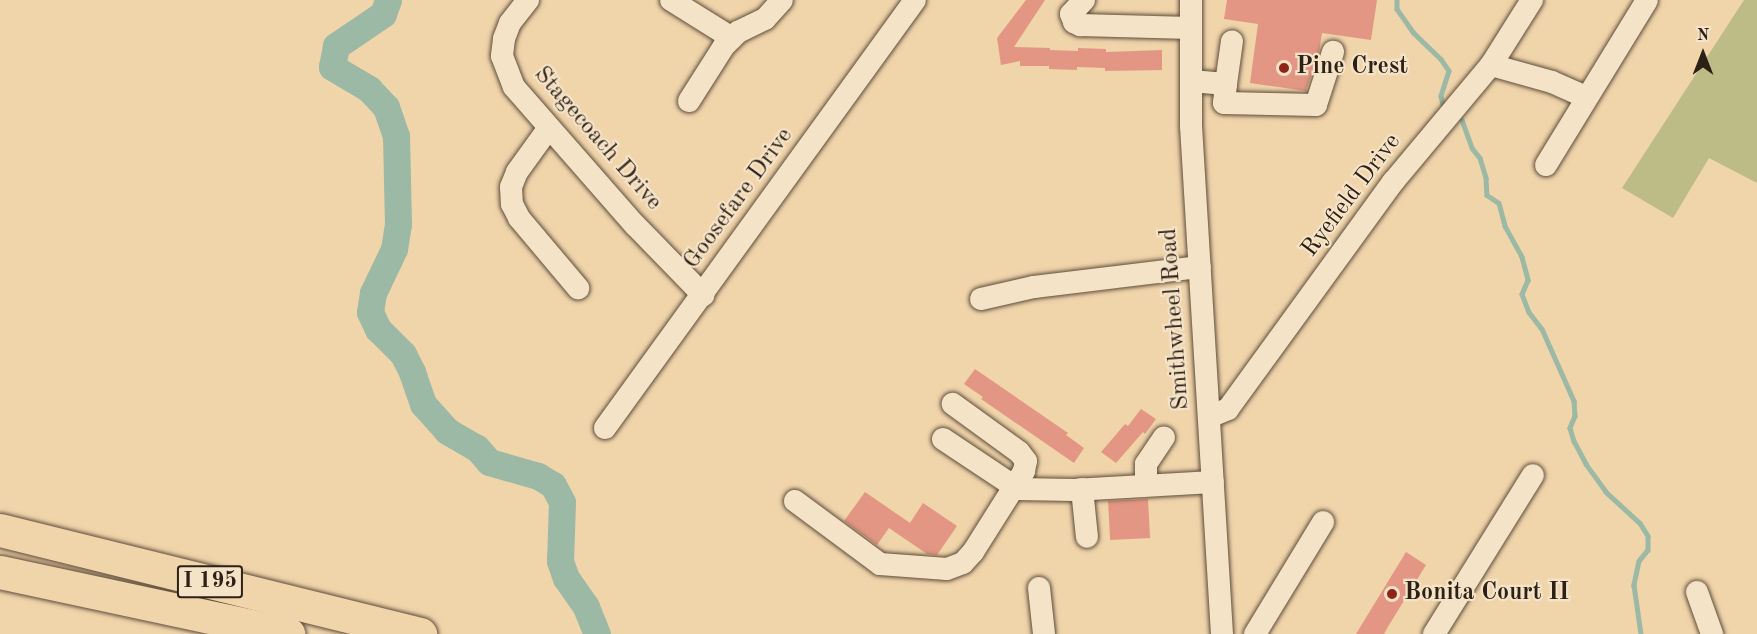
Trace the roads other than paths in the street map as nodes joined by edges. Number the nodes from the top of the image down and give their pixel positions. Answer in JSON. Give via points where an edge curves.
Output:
{"nodes":[{"id":1,"x":671,"y":0,"type":"edge"},
{"id":2,"x":782,"y":0,"type":"edge"},
{"id":3,"x":915,"y":0,"type":"edge"},
{"id":4,"x":1084,"y":0,"type":"edge"},
{"id":5,"x":1191,"y":0,"type":"edge"},
{"id":6,"x":1532,"y":0,"type":"edge"},
{"id":7,"x":1647,"y":0,"type":"edge"},
{"id":8,"x":527,"y":1,"type":"edge"},
{"id":9,"x":1191,"y":28,"type":"junction"},
{"id":10,"x":732,"y":38,"type":"junction"},
{"id":11,"x":1232,"y":41,"type":"dead end"},
{"id":12,"x":1333,"y":52,"type":"dead end"},
{"id":13,"x":1491,"y":65,"type":"junction"},
{"id":14,"x":1191,"y":81,"type":"junction"},
{"id":15,"x":1226,"y":84,"type":"junction"},
{"id":16,"x":1586,"y":97,"type":"junction"},
{"id":17,"x":689,"y":100,"type":"dead end"},
{"id":18,"x":548,"y":129,"type":"junction"},
{"id":19,"x":1546,"y":165,"type":"dead end"},
{"id":20,"x":1200,"y":267,"type":"junction"},
{"id":21,"x":578,"y":288,"type":"dead end"},
{"id":22,"x":703,"y":295,"type":"junction"},
{"id":23,"x":981,"y":299,"type":"dead end"},
{"id":24,"x":953,"y":404,"type":"dead end"},
{"id":25,"x":1209,"y":417,"type":"junction"},
{"id":26,"x":605,"y":428,"type":"dead end"},
{"id":27,"x":1164,"y":437,"type":"dead end"},
{"id":28,"x":943,"y":439,"type":"dead end"},
{"id":29,"x":1533,"y":475,"type":"dead end"},
{"id":30,"x":1213,"y":482,"type":"junction"},
{"id":31,"x":1146,"y":485,"type":"junction"},
{"id":32,"x":1013,"y":488,"type":"junction"},
{"id":33,"x":1082,"y":489,"type":"junction"},
{"id":34,"x":795,"y":501,"type":"dead end"},
{"id":35,"x":1323,"y":522,"type":"dead end"},
{"id":36,"x":0,"y":530,"type":"edge"},
{"id":37,"x":1087,"y":537,"type":"dead end"},
{"id":38,"x":0,"y":572,"type":"edge"},
{"id":39,"x":1039,"y":588,"type":"dead end"},
{"id":40,"x":1697,"y":592,"type":"dead end"},
{"id":41,"x":288,"y":634,"type":"edge"},
{"id":42,"x":420,"y":634,"type":"edge"},
{"id":43,"x":1044,"y":634,"type":"edge"},
{"id":44,"x":1222,"y":634,"type":"edge"},
{"id":45,"x":1255,"y":634,"type":"edge"},
{"id":46,"x":1434,"y":634,"type":"edge"},
{"id":47,"x":1712,"y":634,"type":"edge"}],
"edges":[{"from":1,"to":10,"type":"street"},
{"from":2,"to":10,"type":"street","via":[[765,19]]},
{"from":3,"to":22,"type":"street","name":"Goosefare Drive"},
{"from":4,"to":9,"type":"street","via":[[1071,14],[1080,25]]},
{"from":5,"to":9,"type":"street","name":"Smithwheel Road"},
{"from":6,"to":13,"type":"street","name":"Ryefield Drive"},
{"from":7,"to":16,"type":"street"},
{"from":8,"to":18,"type":"street","name":"Stagecoach Drive","via":[[510,23],[502,56],[514,87]]},
{"from":9,"to":14,"type":"street","name":"Smithwheel Road"},
{"from":10,"to":17,"type":"street","via":[[715,57]]},
{"from":11,"to":15,"type":"street"},
{"from":12,"to":15,"type":"street","via":[[1316,105],[1224,103]]},
{"from":13,"to":16,"type":"street","via":[[1552,82]]},
{"from":13,"to":25,"type":"street","name":"Ryefield Drive","via":[[1393,182],[1228,409]]},
{"from":14,"to":15,"type":"street"},
{"from":14,"to":20,"type":"street","name":"Smithwheel Road"},
{"from":16,"to":19,"type":"street"},
{"from":18,"to":21,"type":"street","via":[[517,172],[512,204],[519,218]]},
{"from":18,"to":22,"type":"street","name":"Stagecoach Drive"},
{"from":20,"to":23,"type":"street","via":[[1034,287]]},
{"from":20,"to":25,"type":"street","name":"Smithwheel Road"},
{"from":22,"to":26,"type":"street","name":"Goosefare Drive"},
{"from":24,"to":32,"type":"street","via":[[1024,456],[1026,465]]},
{"from":25,"to":30,"type":"street","name":"Smithwheel Road"},
{"from":27,"to":31,"type":"street","via":[[1146,464]]},
{"from":28,"to":32,"type":"street"},
{"from":29,"to":46,"type":"street"},
{"from":30,"to":31,"type":"street"},
{"from":30,"to":44,"type":"street","name":"Smithwheel Road"},
{"from":31,"to":33,"type":"street"},
{"from":32,"to":33,"type":"street"},
{"from":32,"to":34,"type":"street","via":[[969,559],[947,569],[880,564]]},
{"from":33,"to":37,"type":"street"},
{"from":35,"to":45,"type":"street"},
{"from":36,"to":42,"type":"highway","number":"I 195"},
{"from":38,"to":41,"type":"highway","number":"I 195"},
{"from":39,"to":43,"type":"street"},
{"from":40,"to":47,"type":"street"}]}
